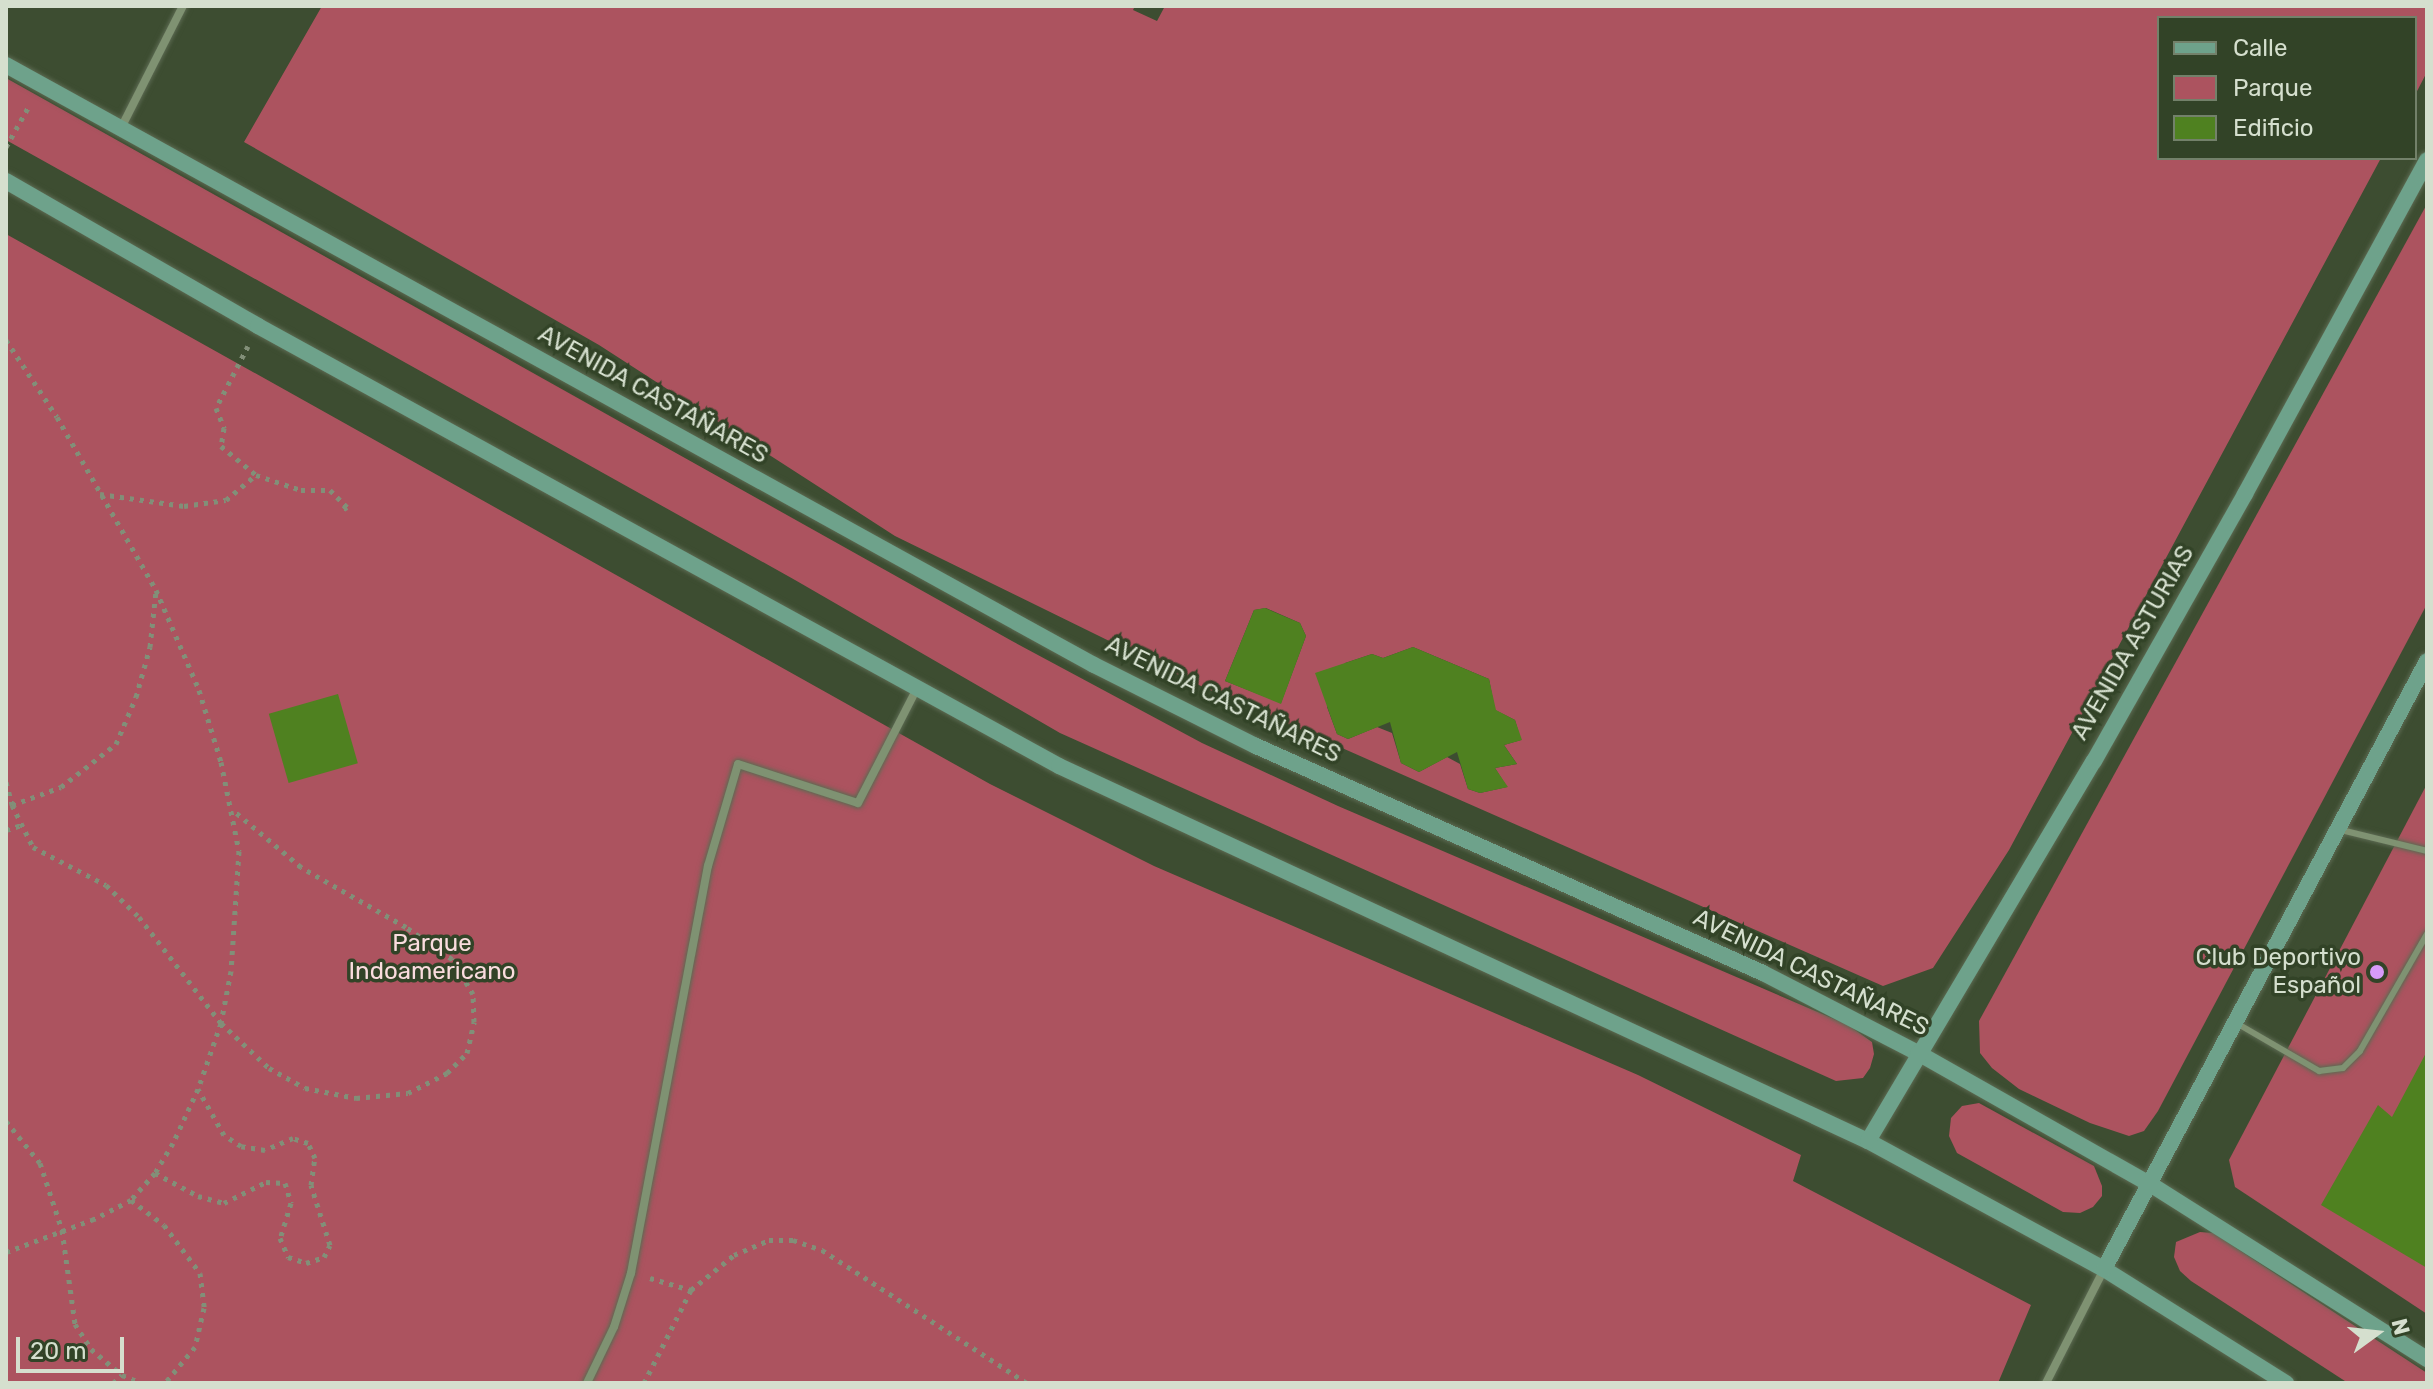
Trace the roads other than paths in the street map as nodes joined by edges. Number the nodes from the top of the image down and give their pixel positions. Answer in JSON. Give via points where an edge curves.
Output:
{"nodes":[{"id":1,"x":183,"y":6,"type":"edge"},
{"id":2,"x":6,"y":65,"type":"edge"},
{"id":3,"x":121,"y":129,"type":"junction"},
{"id":4,"x":2427,"y":160,"type":"edge"},
{"id":5,"x":6,"y":181,"type":"edge"},
{"id":6,"x":2427,"y":661,"type":"edge"},
{"id":7,"x":917,"y":688,"type":"junction"},
{"id":8,"x":2336,"y":829,"type":"junction"},
{"id":9,"x":2427,"y":851,"type":"edge"},
{"id":10,"x":2427,"y":934,"type":"edge"},
{"id":11,"x":2233,"y":1020,"type":"junction"},
{"id":12,"x":1918,"y":1053,"type":"junction"},
{"id":13,"x":1868,"y":1141,"type":"junction"},
{"id":14,"x":2150,"y":1184,"type":"junction"},
{"id":15,"x":2104,"y":1269,"type":"junction"},
{"id":16,"x":2427,"y":1359,"type":"edge"},
{"id":17,"x":587,"y":1383,"type":"edge"},
{"id":18,"x":2046,"y":1383,"type":"edge"},
{"id":19,"x":2286,"y":1383,"type":"edge"}],
"edges":[{"from":1,"to":3,"type":"street"},
{"from":2,"to":3,"type":"main road","name":"AVENIDA CASTAÑARES"},
{"from":3,"to":12,"type":"main road","name":"AVENIDA CASTAÑARES","via":[[1094,665],[1256,746],[1749,967]]},
{"from":4,"to":12,"type":"main road","name":"AVENIDA ASTURIAS","via":[[2101,748]]},
{"from":5,"to":7,"type":"main road","via":[[258,326]]},
{"from":6,"to":8,"type":"main road"},
{"from":7,"to":13,"type":"main road","via":[[1059,766]]},
{"from":7,"to":17,"type":"street","via":[[858,803],[738,764],[708,866],[631,1273],[614,1327]]},
{"from":8,"to":9,"type":"lane"},
{"from":8,"to":11,"type":"main road"},
{"from":10,"to":11,"type":"lane","via":[[2360,1051],[2343,1068],[2319,1071]]},
{"from":11,"to":14,"type":"main road"},
{"from":12,"to":13,"type":"main road","name":"AVENIDA ASTURIAS"},
{"from":12,"to":14,"type":"main road","name":"AVENIDA CASTAÑARES"},
{"from":13,"to":15,"type":"main road"},
{"from":14,"to":15,"type":"main road"},
{"from":14,"to":16,"type":"main road","name":"AVENIDA CASTAÑARES"},
{"from":15,"to":18,"type":"street"},
{"from":15,"to":19,"type":"main road"}]}
